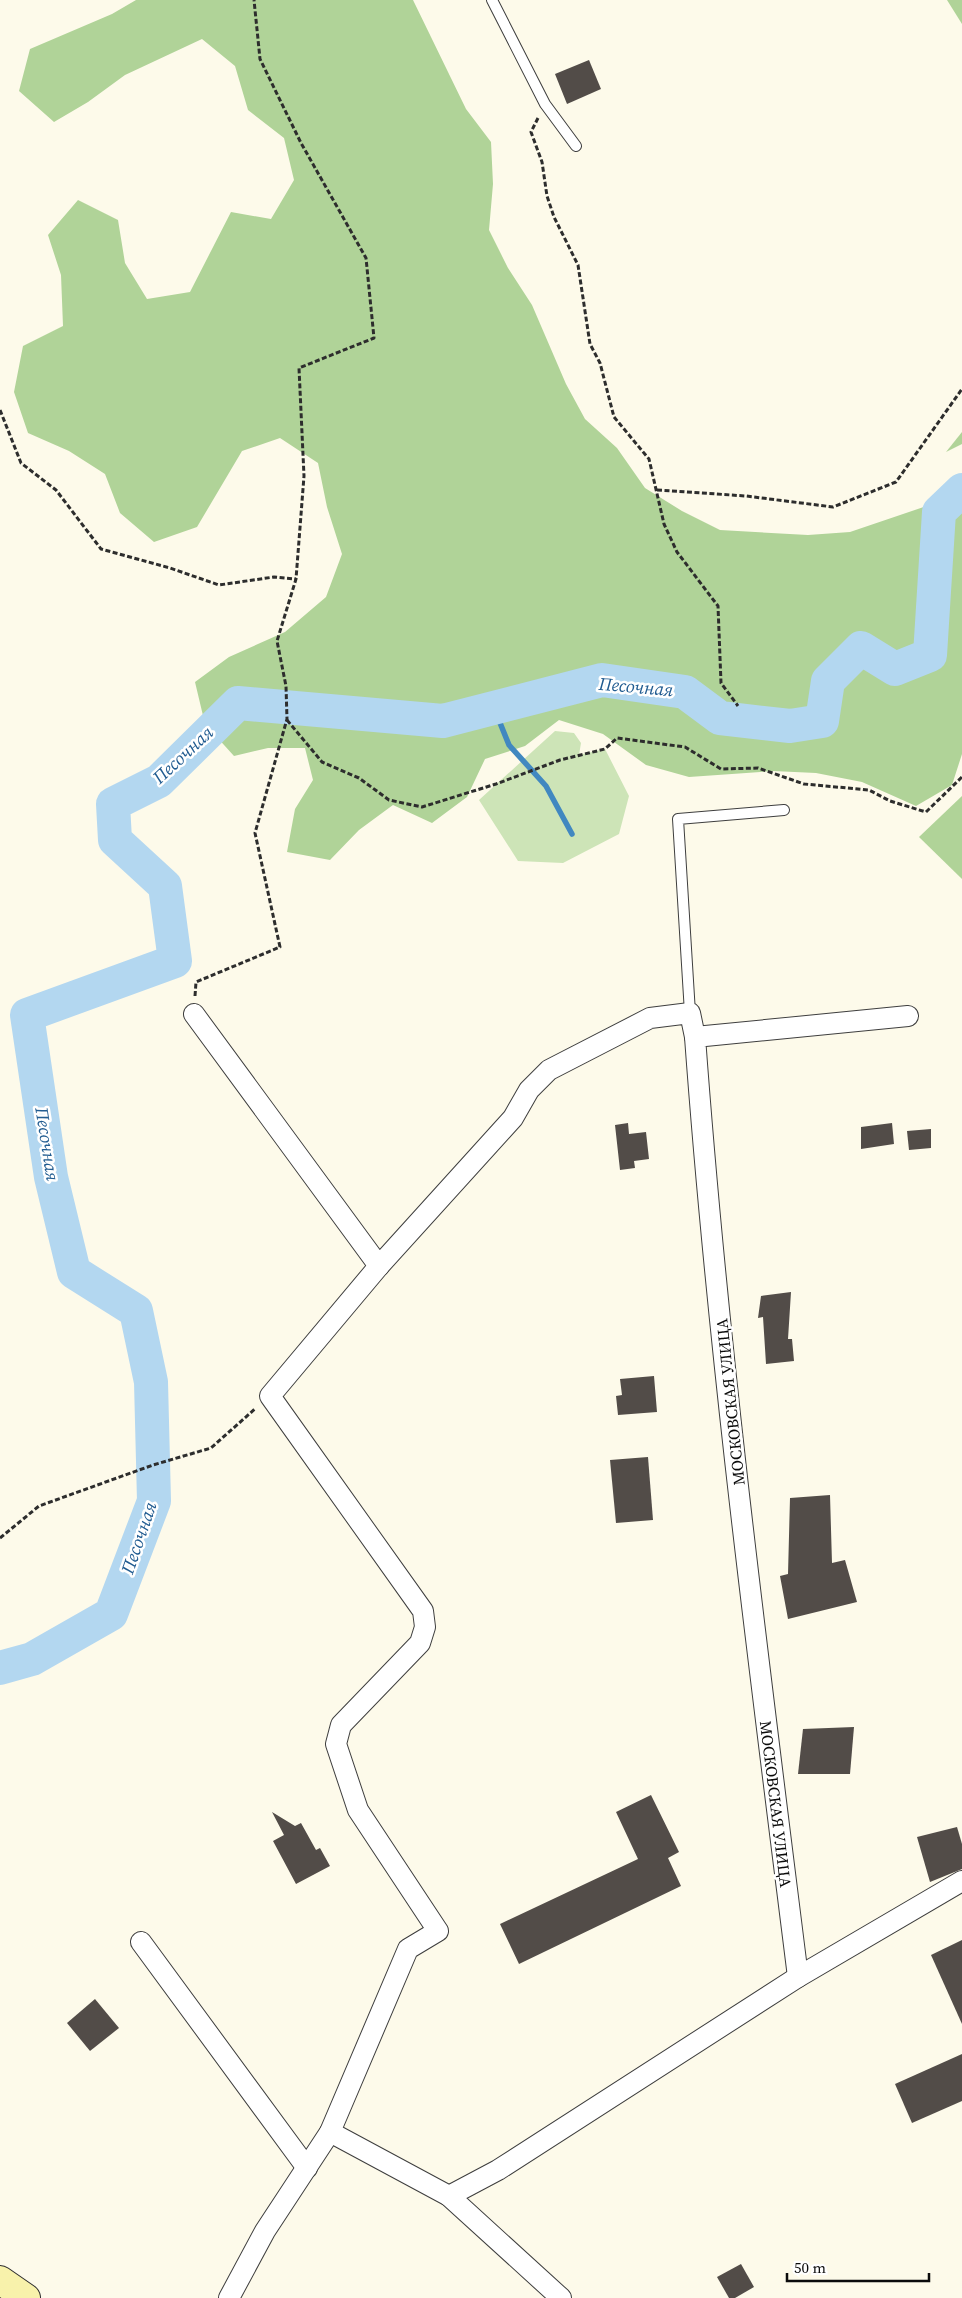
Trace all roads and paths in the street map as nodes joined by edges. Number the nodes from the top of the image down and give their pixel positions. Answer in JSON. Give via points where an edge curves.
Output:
{"nodes":[{"id":1,"x":254,"y":0,"type":"edge"},
{"id":2,"x":492,"y":0,"type":"edge"},
{"id":3,"x":545,"y":104,"type":"junction"},
{"id":4,"x":576,"y":146,"type":"dead end"},
{"id":5,"x":962,"y":389,"type":"edge"},
{"id":6,"x":0,"y":410,"type":"edge"},
{"id":7,"x":657,"y":490,"type":"junction"},
{"id":8,"x":296,"y":579,"type":"junction"},
{"id":9,"x":738,"y":706,"type":"dead end"},
{"id":10,"x":287,"y":719,"type":"junction"},
{"id":11,"x":962,"y":777,"type":"edge"},
{"id":12,"x":784,"y":810,"type":"dead end"},
{"id":13,"x":690,"y":1013,"type":"junction"},
{"id":14,"x":194,"y":1014,"type":"joint"},
{"id":15,"x":908,"y":1016,"type":"dead end"},
{"id":16,"x":695,"y":1037,"type":"junction"},
{"id":17,"x":379,"y":1266,"type":"junction"},
{"id":18,"x":270,"y":1396,"type":"junction"},
{"id":19,"x":0,"y":1538,"type":"edge"},
{"id":20,"x":962,"y":1881,"type":"edge"},
{"id":21,"x":141,"y":1942,"type":"dead end"},
{"id":22,"x":798,"y":1978,"type":"junction"},
{"id":23,"x":330,"y":2132,"type":"junction"},
{"id":24,"x":307,"y":2168,"type":"junction"},
{"id":25,"x":449,"y":2196,"type":"junction"},
{"id":26,"x":0,"y":2280,"type":"edge"},
{"id":27,"x":26,"y":2298,"type":"edge"},
{"id":28,"x":229,"y":2298,"type":"edge"},
{"id":29,"x":561,"y":2298,"type":"edge"}],
"edges":[{"from":1,"to":8,"type":"path","via":[[260,59],[301,143],[366,258],[374,338],[299,368],[304,476]]},
{"from":2,"to":3,"type":"lane"},
{"from":3,"to":4,"type":"lane"},
{"from":3,"to":7,"type":"path","via":[[531,132],[542,162],[547,196],[578,265],[590,344],[600,363],[614,417],[648,459]]},
{"from":5,"to":7,"type":"path","via":[[896,482],[833,507],[746,496]]},
{"from":6,"to":8,"type":"path","via":[[21,463],[56,490],[100,549],[220,585],[274,577]]},
{"from":7,"to":9,"type":"path","via":[[664,524],[677,552],[718,606],[721,683]]},
{"from":8,"to":10,"type":"path","via":[[277,641],[286,686]]},
{"from":10,"to":11,"type":"path","via":[[322,762],[360,778],[389,800],[422,807],[560,760],[605,749],[617,738],[684,747],[721,769],[758,768],[804,784],[869,790],[890,801],[926,812]]},
{"from":10,"to":14,"type":"path","via":[[255,833],[280,947],[196,982]]},
{"from":12,"to":13,"type":"lane","via":[[678,819]]},
{"from":13,"to":16,"type":"street","name":"МОСКОВСКАЯ УЛИЦА"},
{"from":13,"to":17,"type":"street","via":[[650,1018],[549,1070],[529,1090],[513,1118]]},
{"from":14,"to":17,"type":"street"},
{"from":15,"to":16,"type":"street"},
{"from":16,"to":22,"type":"street","name":"МОСКОВСКАЯ УЛИЦА","via":[[705,1168],[750,1592]]},
{"from":17,"to":18,"type":"street"},
{"from":18,"to":19,"type":"path","via":[[211,1448],[39,1506]]},
{"from":18,"to":23,"type":"street","via":[[423,1611],[425,1627],[420,1643],[341,1725],[336,1744],[358,1810],[438,1930],[408,1949]]},
{"from":20,"to":22,"type":"street"},
{"from":21,"to":24,"type":"street"},
{"from":22,"to":25,"type":"street","via":[[498,2170]]},
{"from":23,"to":24,"type":"street"},
{"from":23,"to":25,"type":"street"},
{"from":24,"to":28,"type":"street","via":[[265,2230]]},
{"from":25,"to":29,"type":"street"},
{"from":26,"to":27,"type":"main road"}]}
